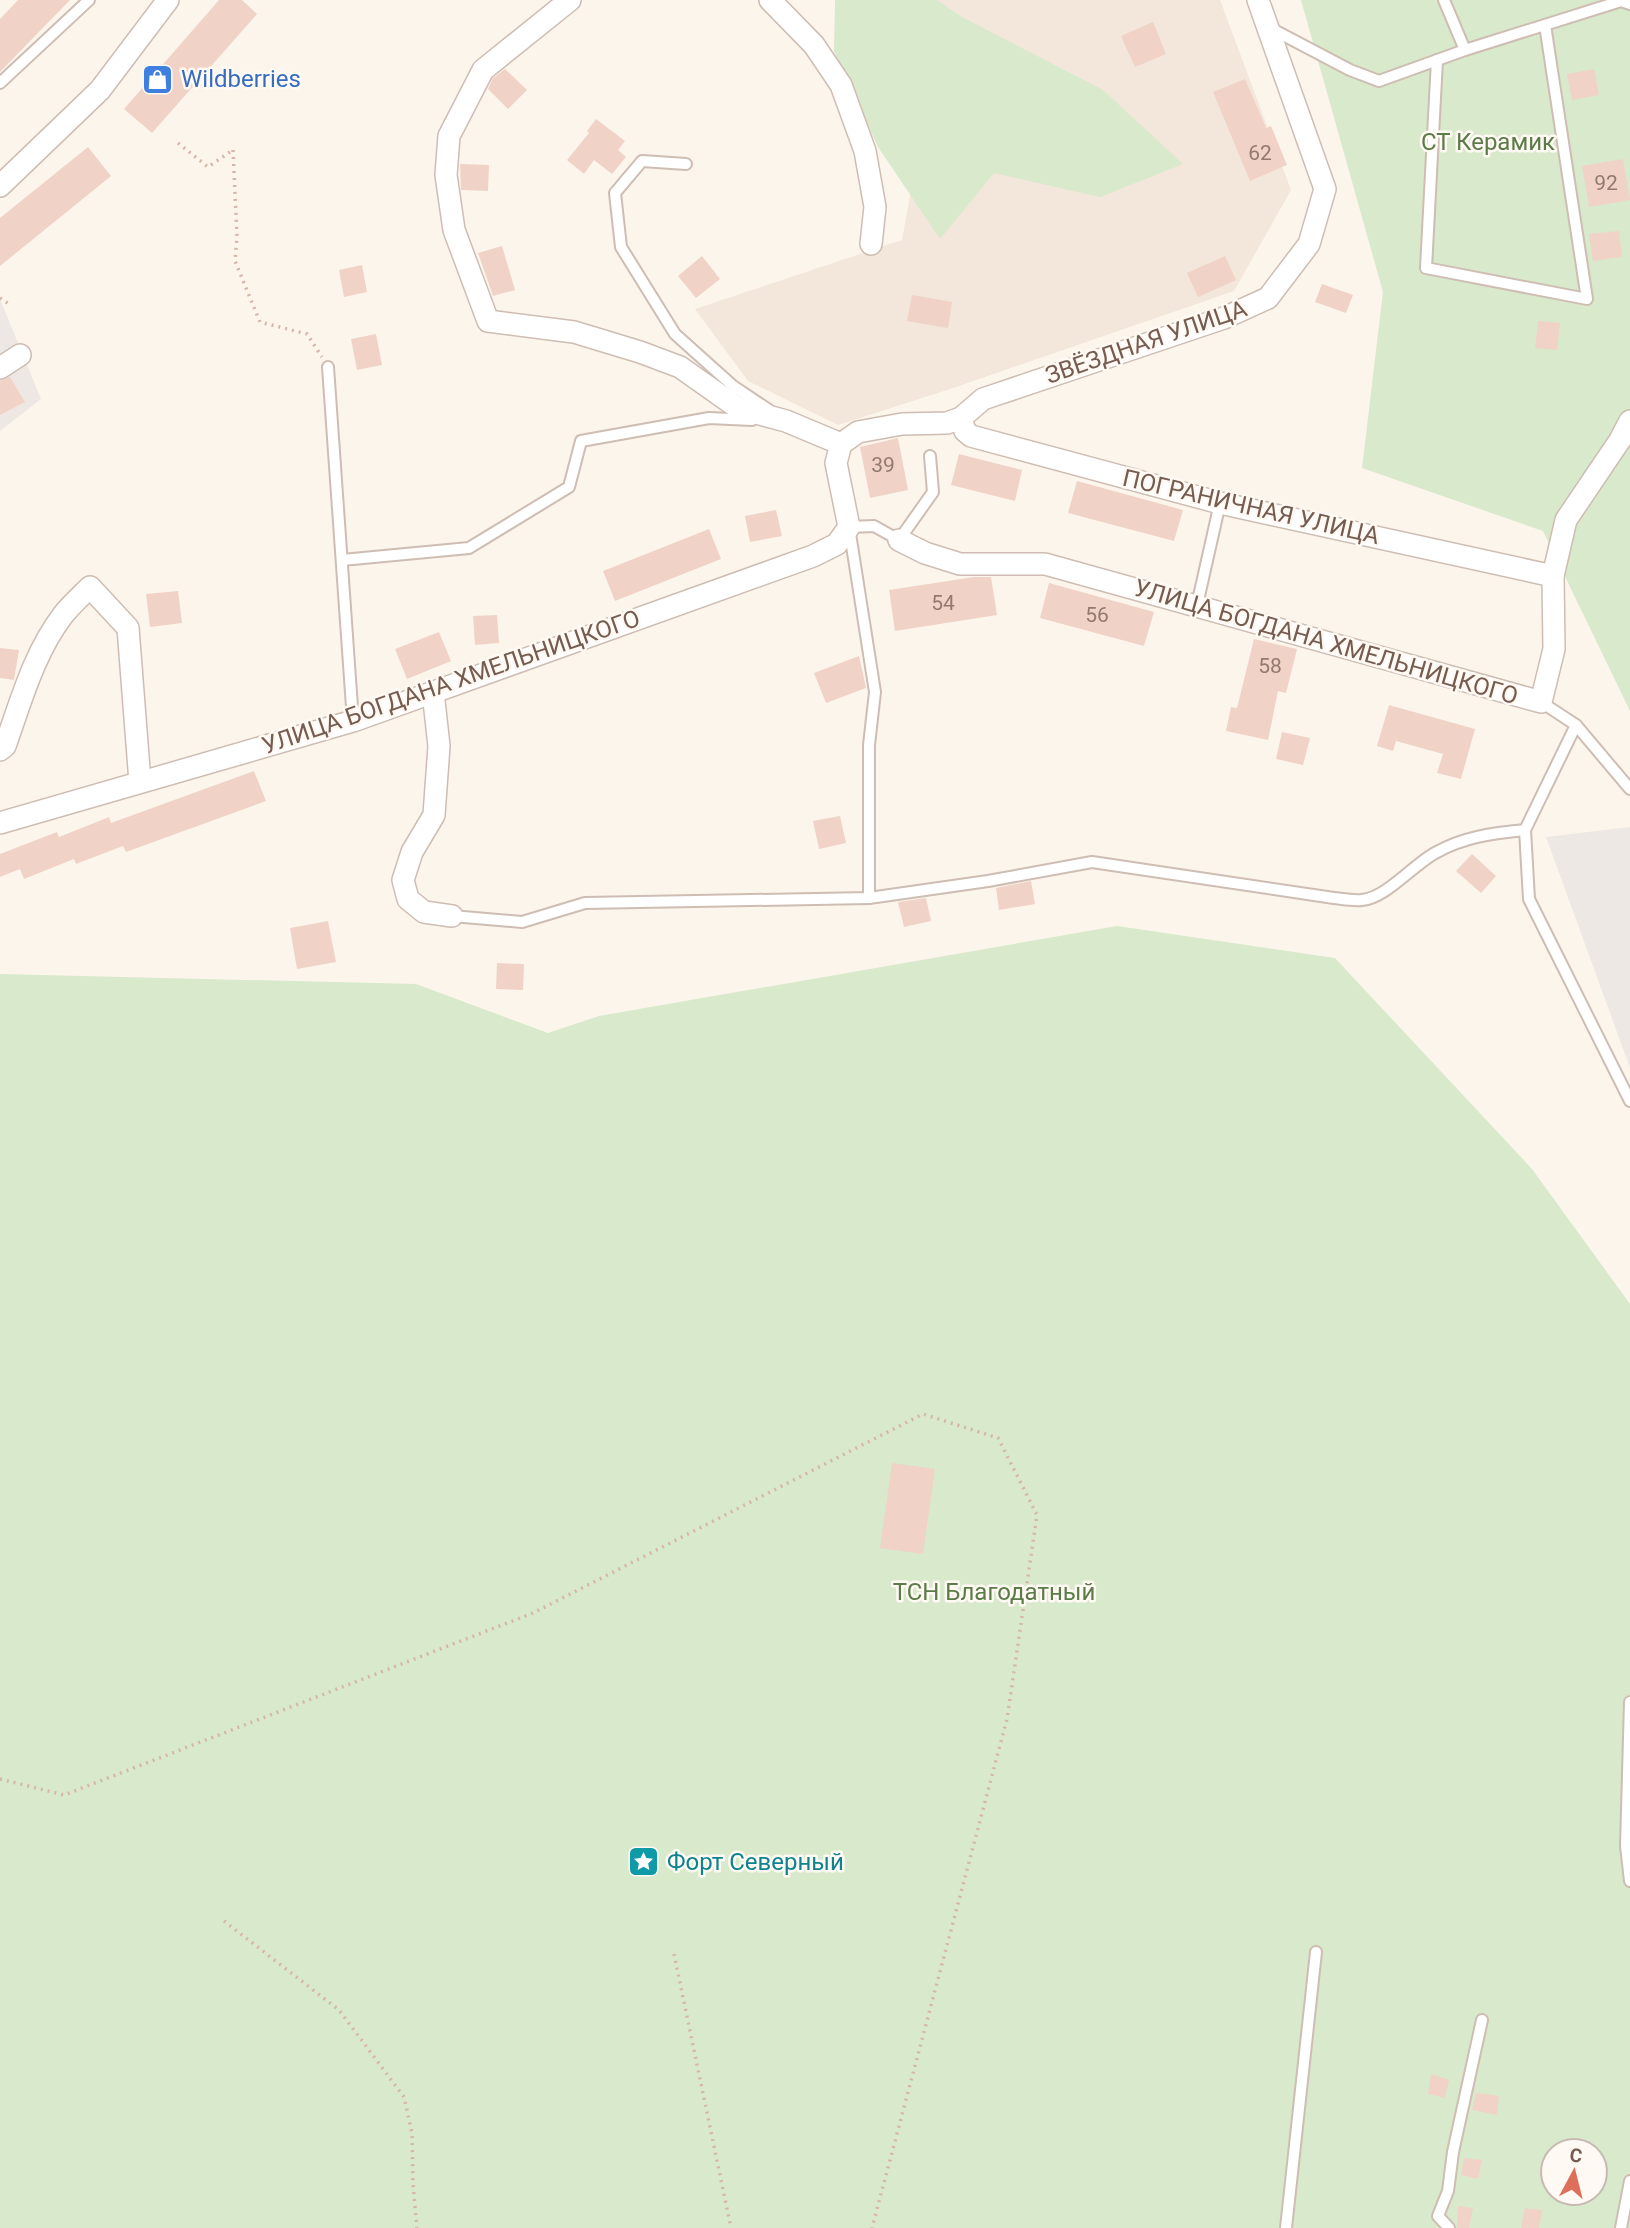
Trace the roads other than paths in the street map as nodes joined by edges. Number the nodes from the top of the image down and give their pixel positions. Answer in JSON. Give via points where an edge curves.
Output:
{"nodes":[{"id":1,"x":89,"y":0,"type":"edge"},
{"id":2,"x":168,"y":0,"type":"edge"},
{"id":3,"x":569,"y":0,"type":"edge"},
{"id":4,"x":770,"y":0,"type":"edge"},
{"id":5,"x":1258,"y":0,"type":"edge"},
{"id":6,"x":1444,"y":0,"type":"edge"},
{"id":7,"x":1620,"y":0,"type":"edge"},
{"id":8,"x":1630,"y":4,"type":"edge"},
{"id":9,"x":1545,"y":25,"type":"junction"},
{"id":10,"x":1270,"y":28,"type":"junction"},
{"id":11,"x":1465,"y":50,"type":"junction"},
{"id":12,"x":1437,"y":60,"type":"junction"},
{"id":13,"x":0,"y":83,"type":"edge"},
{"id":14,"x":686,"y":164,"type":"dead end"},
{"id":15,"x":0,"y":186,"type":"edge"},
{"id":16,"x":871,"y":244,"type":"dead end"},
{"id":17,"x":20,"y":355,"type":"dead end"},
{"id":18,"x":328,"y":367,"type":"road end"},
{"id":19,"x":0,"y":368,"type":"edge"},
{"id":20,"x":961,"y":418,"type":"junction"},
{"id":21,"x":786,"y":421,"type":"junction"},
{"id":22,"x":1630,"y":421,"type":"edge"},
{"id":23,"x":841,"y":444,"type":"junction"},
{"id":24,"x":930,"y":456,"type":"dead end"},
{"id":25,"x":1220,"y":503,"type":"junction"},
{"id":26,"x":849,"y":527,"type":"junction"},
{"id":27,"x":899,"y":540,"type":"junction"},
{"id":28,"x":342,"y":560,"type":"junction"},
{"id":29,"x":1553,"y":576,"type":"junction"},
{"id":30,"x":1197,"y":605,"type":"junction"},
{"id":31,"x":433,"y":692,"type":"junction"},
{"id":32,"x":1541,"y":702,"type":"junction"},
{"id":33,"x":353,"y":721,"type":"junction"},
{"id":34,"x":1576,"y":725,"type":"junction"},
{"id":35,"x":0,"y":750,"type":"edge"},
{"id":36,"x":141,"y":782,"type":"junction"},
{"id":37,"x":1630,"y":789,"type":"edge"},
{"id":38,"x":0,"y":823,"type":"edge"},
{"id":39,"x":1525,"y":830,"type":"junction"},
{"id":40,"x":869,"y":898,"type":"junction"},
{"id":41,"x":452,"y":916,"type":"joint"},
{"id":42,"x":1630,"y":1101,"type":"edge"},
{"id":43,"x":1630,"y":1702,"type":"edge"},
{"id":44,"x":1630,"y":1881,"type":"edge"},
{"id":45,"x":1316,"y":1952,"type":"dead end"},
{"id":46,"x":1482,"y":2020,"type":"dead end"},
{"id":47,"x":1630,"y":2181,"type":"edge"},
{"id":48,"x":1286,"y":2228,"type":"edge"},
{"id":49,"x":1449,"y":2228,"type":"edge"},
{"id":50,"x":1621,"y":2228,"type":"edge"}],
"edges":[{"from":1,"to":13,"type":"lane"},
{"from":2,"to":15,"type":"street","via":[[100,90]]},
{"from":3,"to":21,"type":"street","via":[[483,70],[449,136],[446,175],[454,230],[488,321],[574,332],[640,352],[680,367],[738,408]]},
{"from":4,"to":16,"type":"street","via":[[814,45],[841,85],[864,151],[875,207]]},
{"from":5,"to":10,"type":"street","name":"ЗВЁЗДНАЯ УЛИЦА"},
{"from":6,"to":11,"type":"lane"},
{"from":7,"to":8,"type":"lane"},
{"from":7,"to":9,"type":"lane"},
{"from":9,"to":11,"type":"lane"},
{"from":9,"to":12,"type":"lane","via":[[1587,299],[1426,268]]},
{"from":10,"to":12,"type":"lane","via":[[1379,80]]},
{"from":10,"to":20,"type":"street","name":"ЗВЁЗДНАЯ УЛИЦА","via":[[1325,189],[1309,244],[1268,298],[1224,318],[983,399]]},
{"from":11,"to":12,"type":"lane"},
{"from":14,"to":21,"type":"lane","via":[[642,161],[615,193],[621,247],[675,334],[733,386]]},
{"from":17,"to":19,"type":"street"},
{"from":18,"to":28,"type":"lane"},
{"from":20,"to":23,"type":"street","via":[[858,432]]},
{"from":20,"to":25,"type":"street","name":"ПОГРАНИЧНАЯ УЛИЦА","via":[[971,436]]},
{"from":21,"to":23,"type":"street"},
{"from":21,"to":28,"type":"lane","via":[[709,418],[581,441],[569,487],[469,548]]},
{"from":22,"to":29,"type":"street","name":"УЛИЦА БОГДАНА ХМЕЛЬНИЦКОГО","via":[[1566,520]]},
{"from":23,"to":26,"type":"street","via":[[836,463]]},
{"from":24,"to":27,"type":"lane","via":[[933,492]]},
{"from":25,"to":29,"type":"street","name":"ПОГРАНИЧНАЯ УЛИЦА"},
{"from":25,"to":30,"type":"lane"},
{"from":26,"to":27,"type":"lane","via":[[874,526]]},
{"from":26,"to":31,"type":"street","name":"УЛИЦА БОГДАНА ХМЕЛЬНИЦКОГО","via":[[837,544],[813,556]]},
{"from":26,"to":40,"type":"lane","via":[[875,692],[869,745]]},
{"from":27,"to":30,"type":"street","name":"УЛИЦА БОГДАНА ХМЕЛЬНИЦКОГО","via":[[960,564],[1045,564]]},
{"from":28,"to":33,"type":"lane"},
{"from":29,"to":32,"type":"street","name":"УЛИЦА БОГДАНА ХМЕЛЬНИЦКОГО","via":[[1554,649]]},
{"from":30,"to":32,"type":"street","name":"УЛИЦА БОГДАНА ХМЕЛЬНИЦКОГО"},
{"from":31,"to":33,"type":"street","name":"УЛИЦА БОГДАНА ХМЕЛЬНИЦКОГО"},
{"from":31,"to":41,"type":"street","via":[[439,746],[434,815],[412,852],[403,880],[408,899],[424,912]]},
{"from":32,"to":34,"type":"lane"},
{"from":33,"to":36,"type":"street","name":"УЛИЦА БОГДАНА ХМЕЛЬНИЦКОГО"},
{"from":34,"to":37,"type":"lane"},
{"from":34,"to":39,"type":"lane"},
{"from":35,"to":36,"type":"street","via":[[45,645],[63,615],[90,587],[128,628]]},
{"from":36,"to":38,"type":"street","name":"УЛИЦА БОГДАНА ХМЕЛЬНИЦКОГО"},
{"from":39,"to":40,"type":"lane","via":[[1476,836],[1435,853],[1381,894],[1362,900],[1092,862]]},
{"from":39,"to":42,"type":"lane","via":[[1529,899]]},
{"from":40,"to":41,"type":"lane","via":[[584,903],[522,922]]},
{"from":43,"to":44,"type":"lane","via":[[1626,1846]]},
{"from":45,"to":48,"type":"lane"},
{"from":46,"to":49,"type":"lane","via":[[1448,2191],[1438,2216]]},
{"from":47,"to":50,"type":"lane"}]}
